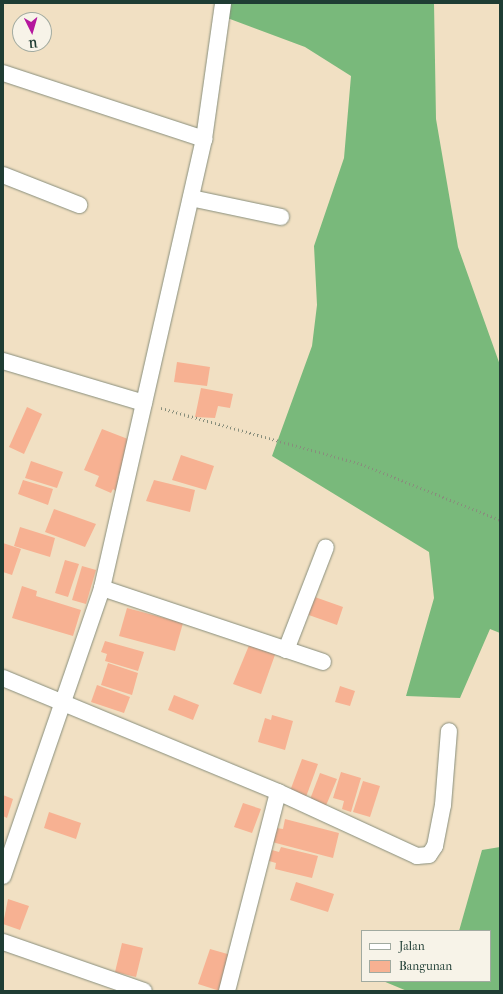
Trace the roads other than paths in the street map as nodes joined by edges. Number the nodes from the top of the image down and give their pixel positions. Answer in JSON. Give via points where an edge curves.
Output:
{"nodes":[{"id":1,"x":223,"y":3,"type":"edge"},
{"id":2,"x":3,"y":73,"type":"edge"},
{"id":3,"x":204,"y":139,"type":"junction"},
{"id":4,"x":3,"y":175,"type":"edge"},
{"id":5,"x":191,"y":198,"type":"junction"},
{"id":6,"x":79,"y":205,"type":"dead end"},
{"id":7,"x":281,"y":218,"type":"dead end"},
{"id":8,"x":3,"y":361,"type":"edge"},
{"id":9,"x":144,"y":403,"type":"junction"},
{"id":10,"x":326,"y":547,"type":"dead end"},
{"id":11,"x":102,"y":588,"type":"junction"},
{"id":12,"x":286,"y":650,"type":"junction"},
{"id":13,"x":323,"y":662,"type":"dead end"},
{"id":14,"x":3,"y":678,"type":"edge"},
{"id":15,"x":64,"y":701,"type":"junction"},
{"id":16,"x":449,"y":731,"type":"dead end"},
{"id":17,"x":278,"y":792,"type":"junction"},
{"id":18,"x":3,"y":876,"type":"edge"},
{"id":19,"x":3,"y":942,"type":"edge"},
{"id":20,"x":144,"y":991,"type":"edge"},
{"id":21,"x":227,"y":991,"type":"edge"}],
"edges":[{"from":1,"to":3,"type":"street"},
{"from":2,"to":3,"type":"street"},
{"from":3,"to":5,"type":"street"},
{"from":4,"to":6,"type":"street"},
{"from":5,"to":7,"type":"street"},
{"from":5,"to":9,"type":"street"},
{"from":8,"to":9,"type":"street"},
{"from":9,"to":11,"type":"street"},
{"from":10,"to":12,"type":"street"},
{"from":11,"to":12,"type":"street"},
{"from":11,"to":15,"type":"street"},
{"from":12,"to":13,"type":"street"},
{"from":14,"to":15,"type":"street"},
{"from":15,"to":17,"type":"street"},
{"from":15,"to":18,"type":"street"},
{"from":16,"to":17,"type":"street","via":[[443,805],[435,846],[429,856],[391,847]]},
{"from":17,"to":21,"type":"street"},
{"from":19,"to":20,"type":"street"}]}
